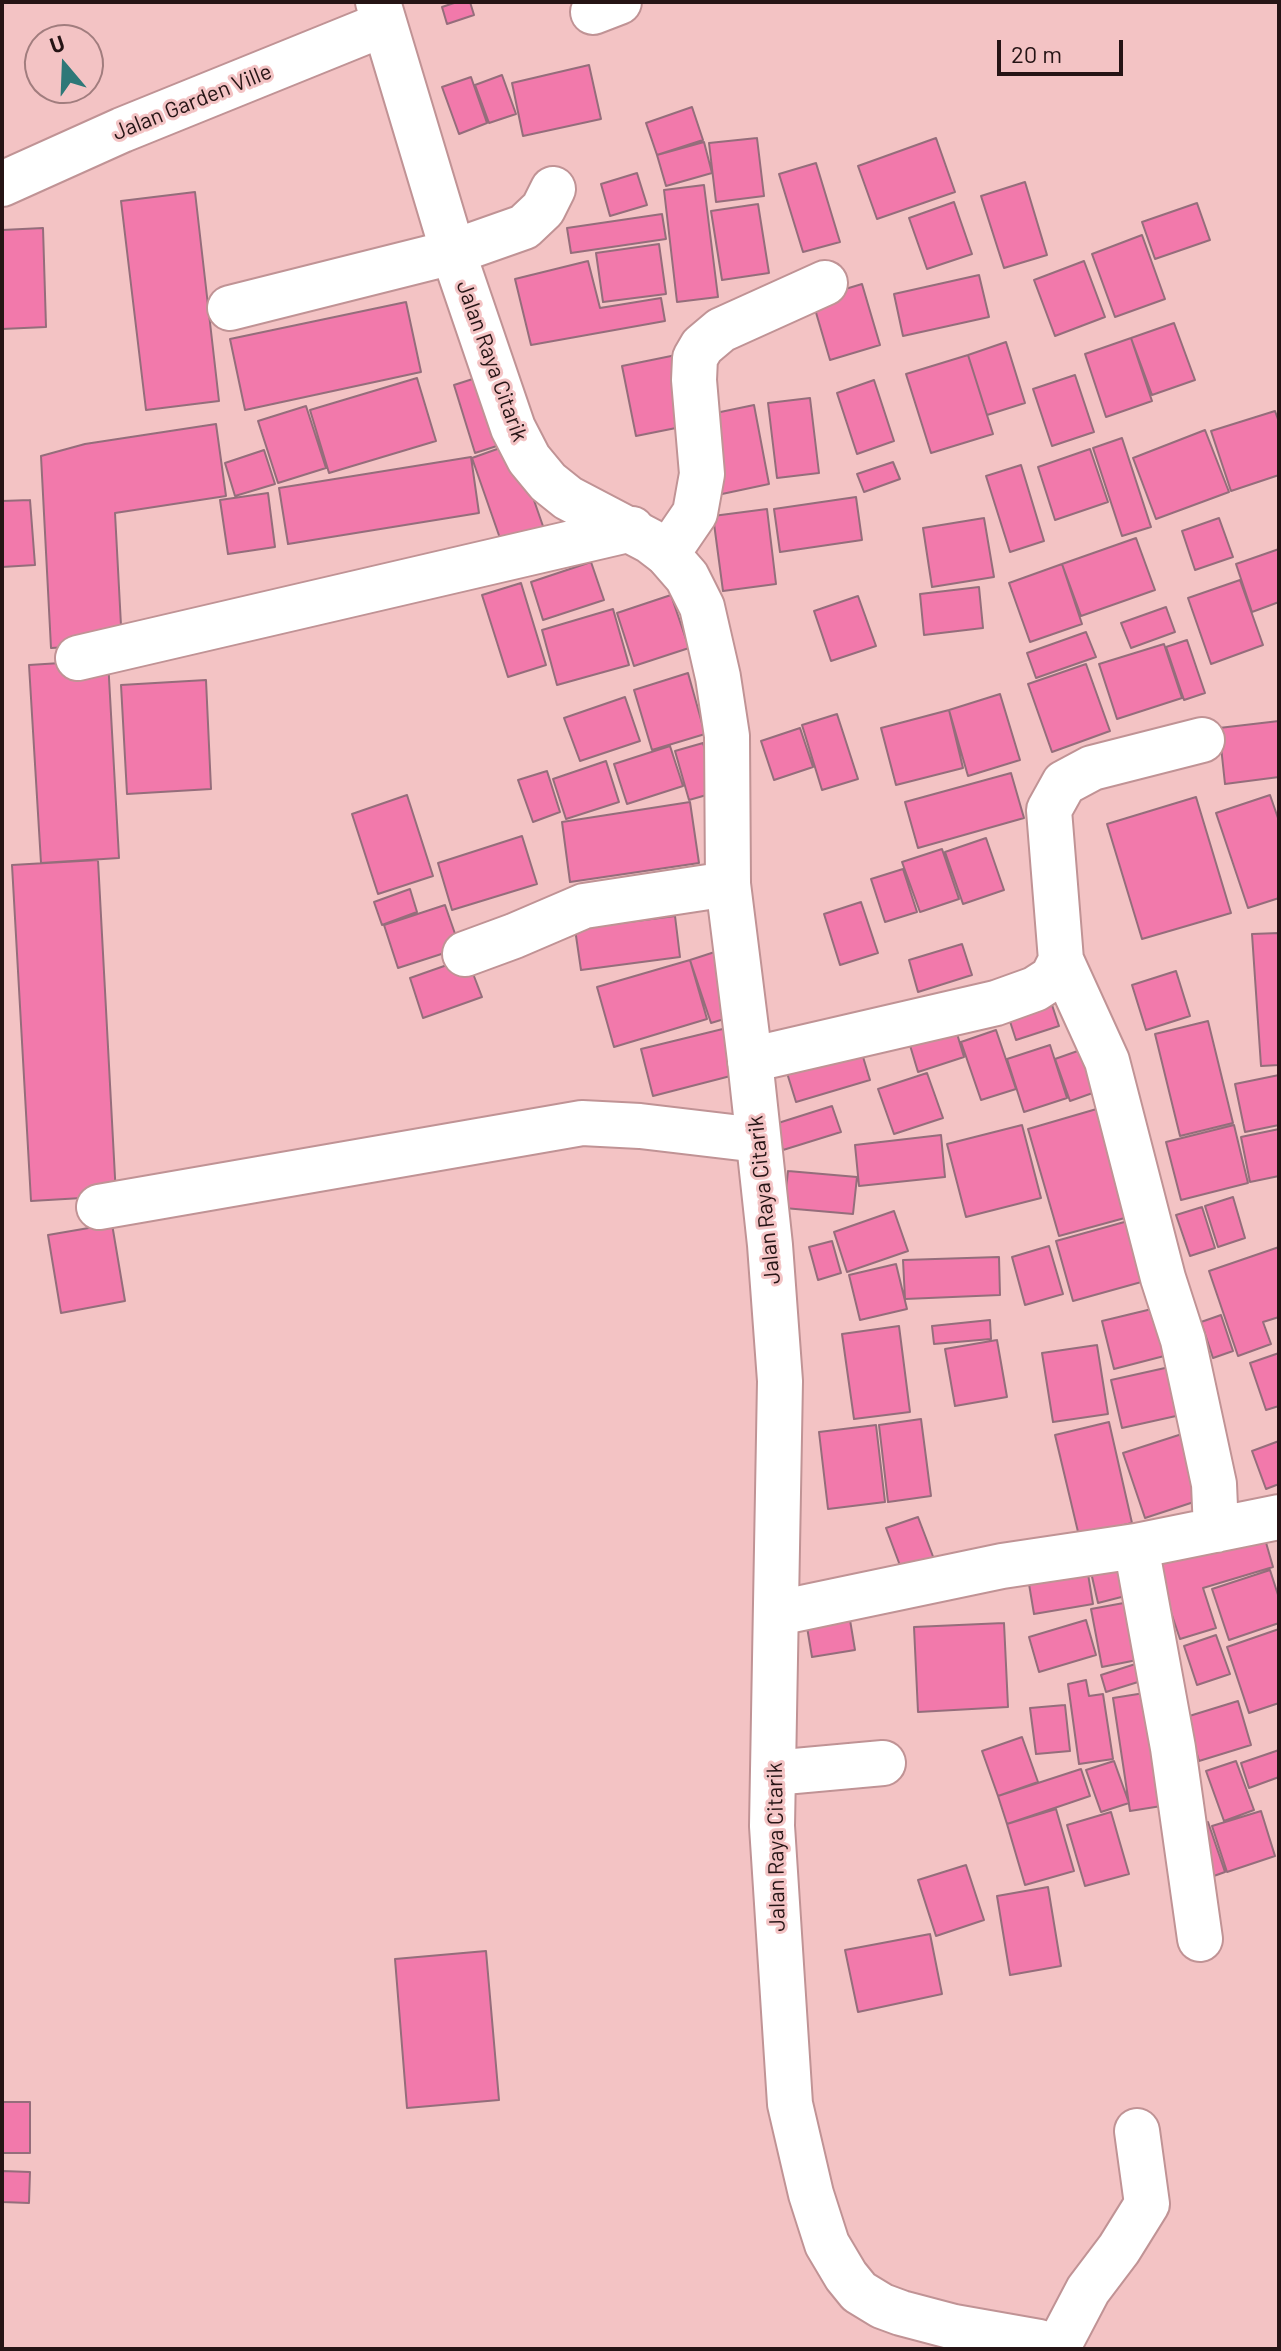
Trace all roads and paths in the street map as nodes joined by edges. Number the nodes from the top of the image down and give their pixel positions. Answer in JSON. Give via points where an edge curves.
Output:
{"nodes":[{"id":1,"x":381,"y":13,"type":"edge"},
{"id":2,"x":2,"y":184,"type":"edge"},
{"id":3,"x":553,"y":189,"type":"dead end"},
{"id":4,"x":453,"y":252,"type":"junction"},
{"id":5,"x":825,"y":283,"type":"dead end"},
{"id":6,"x":230,"y":308,"type":"dead end"},
{"id":7,"x":632,"y":529,"type":"junction"},
{"id":8,"x":667,"y":554,"type":"junction"},
{"id":9,"x":78,"y":658,"type":"dead end"},
{"id":10,"x":1202,"y":740,"type":"dead end"},
{"id":11,"x":728,"y":884,"type":"junction"},
{"id":12,"x":465,"y":954,"type":"dead end"},
{"id":13,"x":1061,"y":960,"type":"junction"},
{"id":14,"x":750,"y":1060,"type":"junction"},
{"id":15,"x":758,"y":1140,"type":"junction"},
{"id":16,"x":99,"y":1207,"type":"dead end"},
{"id":17,"x":1279,"y":1517,"type":"edge"},
{"id":18,"x":1216,"y":1530,"type":"junction"},
{"id":19,"x":1136,"y":1546,"type":"junction"},
{"id":20,"x":778,"y":1613,"type":"junction"},
{"id":21,"x":883,"y":1763,"type":"dead end"},
{"id":22,"x":773,"y":1773,"type":"junction"},
{"id":23,"x":1200,"y":1939,"type":"dead end"},
{"id":24,"x":1137,"y":2131,"type":"dead end"},
{"id":25,"x":1056,"y":2349,"type":"edge"}],
"edges":[{"from":1,"to":2,"type":"street","name":"Jalan Garden Ville"},
{"from":1,"to":4,"type":"street","name":"Jalan Raya Citarik"},
{"from":3,"to":4,"type":"street","via":[[543,209],[524,227]]},
{"from":4,"to":6,"type":"street"},
{"from":4,"to":7,"type":"street","name":"Jalan Raya Citarik","via":[[513,428],[529,459],[568,498]]},
{"from":5,"to":8,"type":"street","via":[[721,330],[695,358],[702,474],[695,513]]},
{"from":7,"to":8,"type":"street","name":"Jalan Raya Citarik"},
{"from":7,"to":9,"type":"street"},
{"from":8,"to":11,"type":"street","name":"Jalan Raya Citarik","via":[[687,577],[702,607],[718,677],[727,736]]},
{"from":10,"to":13,"type":"street","via":[[1092,768],[1064,783],[1049,810]]},
{"from":11,"to":12,"type":"street","via":[[584,906]]},
{"from":11,"to":14,"type":"street","name":"Jalan Raya Citarik"},
{"from":13,"to":14,"type":"street","via":[[1052,978],[996,1003]]},
{"from":13,"to":18,"type":"street","via":[[1107,1061],[1183,1340],[1214,1484]]},
{"from":14,"to":15,"type":"street","name":"Jalan Raya Citarik"},
{"from":15,"to":16,"type":"street","via":[[582,1123]]},
{"from":15,"to":20,"type":"street","name":"Jalan Raya Citarik","via":[[780,1381]]},
{"from":17,"to":18,"type":"street"},
{"from":18,"to":19,"type":"street"},
{"from":19,"to":20,"type":"street","via":[[1002,1566]]},
{"from":19,"to":23,"type":"street","via":[[1173,1748]]},
{"from":20,"to":22,"type":"street","name":"Jalan Raya Citarik"},
{"from":21,"to":22,"type":"street"},
{"from":22,"to":25,"type":"street","name":"Jalan Raya Citarik","via":[[790,2104],[827,2244],[859,2292],[882,2306]]},
{"from":24,"to":25,"type":"street","via":[[1147,2204],[1088,2290]]}]}
